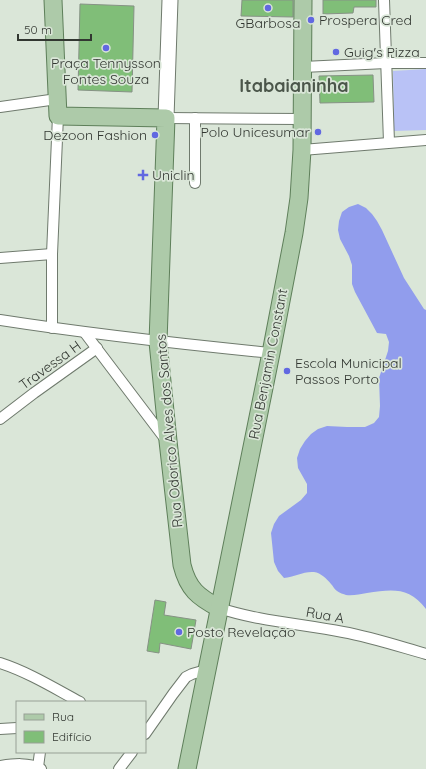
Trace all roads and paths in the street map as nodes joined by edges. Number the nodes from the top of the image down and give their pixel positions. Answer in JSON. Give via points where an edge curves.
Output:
{"nodes":[{"id":1,"x":53,"y":0,"type":"edge"},
{"id":2,"x":170,"y":0,"type":"edge"},
{"id":3,"x":303,"y":0,"type":"edge"},
{"id":4,"x":384,"y":0,"type":"edge"},
{"id":5,"x":386,"y":63,"type":"junction"},
{"id":6,"x":426,"y":63,"type":"edge"},
{"id":7,"x":304,"y":67,"type":"junction"},
{"id":8,"x":58,"y":99,"type":"junction"},
{"id":9,"x":0,"y":107,"type":"edge"},
{"id":10,"x":58,"y":116,"type":"junction"},
{"id":11,"x":166,"y":118,"type":"junction"},
{"id":12,"x":195,"y":118,"type":"junction"},
{"id":13,"x":303,"y":119,"type":"junction"},
{"id":14,"x":426,"y":140,"type":"edge"},
{"id":15,"x":389,"y":142,"type":"junction"},
{"id":16,"x":302,"y":150,"type":"junction"},
{"id":17,"x":195,"y":183,"type":"dead end"},
{"id":18,"x":52,"y":254,"type":"junction"},
{"id":19,"x":0,"y":258,"type":"edge"},
{"id":20,"x":0,"y":320,"type":"edge"},
{"id":21,"x":52,"y":328,"type":"junction"},
{"id":22,"x":85,"y":333,"type":"junction"},
{"id":23,"x":158,"y":342,"type":"junction"},
{"id":24,"x":97,"y":348,"type":"junction"},
{"id":25,"x":271,"y":353,"type":"junction"},
{"id":26,"x":0,"y":419,"type":"edge"},
{"id":27,"x":168,"y":441,"type":"junction"},
{"id":28,"x":219,"y":608,"type":"junction"},
{"id":29,"x":426,"y":654,"type":"edge"},
{"id":30,"x":0,"y":663,"type":"edge"},
{"id":31,"x":206,"y":670,"type":"junction"},
{"id":32,"x":78,"y":701,"type":"edge"},
{"id":33,"x":16,"y":728,"type":"edge"},
{"id":34,"x":0,"y":729,"type":"edge"},
{"id":35,"x":146,"y":733,"type":"edge"},
{"id":36,"x":40,"y":753,"type":"edge"},
{"id":37,"x":131,"y":753,"type":"edge"},
{"id":38,"x":0,"y":766,"type":"edge"},
{"id":39,"x":40,"y":768,"type":"edge"},
{"id":40,"x":120,"y":769,"type":"edge"},
{"id":41,"x":187,"y":769,"type":"edge"}],
"edges":[{"from":1,"to":8,"type":"main road"},
{"from":2,"to":11,"type":"main road"},
{"from":3,"to":7,"type":"main road","name":"Rua Benjamin Constant"},
{"from":4,"to":5,"type":"street"},
{"from":5,"to":6,"type":"street"},
{"from":5,"to":7,"type":"street"},
{"from":5,"to":15,"type":"street"},
{"from":7,"to":13,"type":"main road","name":"Rua Benjamin Constant"},
{"from":8,"to":9,"type":"street"},
{"from":8,"to":10,"type":"main road"},
{"from":10,"to":11,"type":"main road"},
{"from":10,"to":18,"type":"street"},
{"from":11,"to":12,"type":"street"},
{"from":11,"to":23,"type":"main road","name":"Rua Odorico Alves dos Santos"},
{"from":12,"to":13,"type":"street"},
{"from":12,"to":17,"type":"street"},
{"from":13,"to":16,"type":"main road","name":"Rua Benjamin Constant"},
{"from":14,"to":15,"type":"street"},
{"from":15,"to":16,"type":"street"},
{"from":16,"to":25,"type":"main road","name":"Rua Benjamin Constant","via":[[294,233]]},
{"from":18,"to":19,"type":"street"},
{"from":18,"to":21,"type":"street"},
{"from":20,"to":21,"type":"street"},
{"from":21,"to":22,"type":"street"},
{"from":22,"to":23,"type":"street"},
{"from":22,"to":24,"type":"street"},
{"from":23,"to":25,"type":"street"},
{"from":23,"to":27,"type":"main road","name":"Rua Odorico Alves dos Santos"},
{"from":24,"to":26,"type":"street","name":"Travessa H"},
{"from":24,"to":27,"type":"street"},
{"from":25,"to":28,"type":"main road","name":"Rua Benjamin Constant"},
{"from":27,"to":28,"type":"main road","name":"Rua Odorico Alves dos Santos","via":[[184,576],[194,591]]},
{"from":28,"to":29,"type":"street","name":"Rua A","via":[[242,615],[363,636]]},
{"from":28,"to":31,"type":"main road","name":"Rua Benjamin Constant"},
{"from":30,"to":32,"type":"street","via":[[28,674]]},
{"from":31,"to":35,"type":"street","via":[[186,677]]},
{"from":31,"to":41,"type":"main road","name":"Rua Benjamin Constant"},
{"from":33,"to":34,"type":"street"},
{"from":36,"to":39,"type":"street"},
{"from":37,"to":40,"type":"street"},
{"from":38,"to":39,"type":"street","via":[[31,765]]}]}
